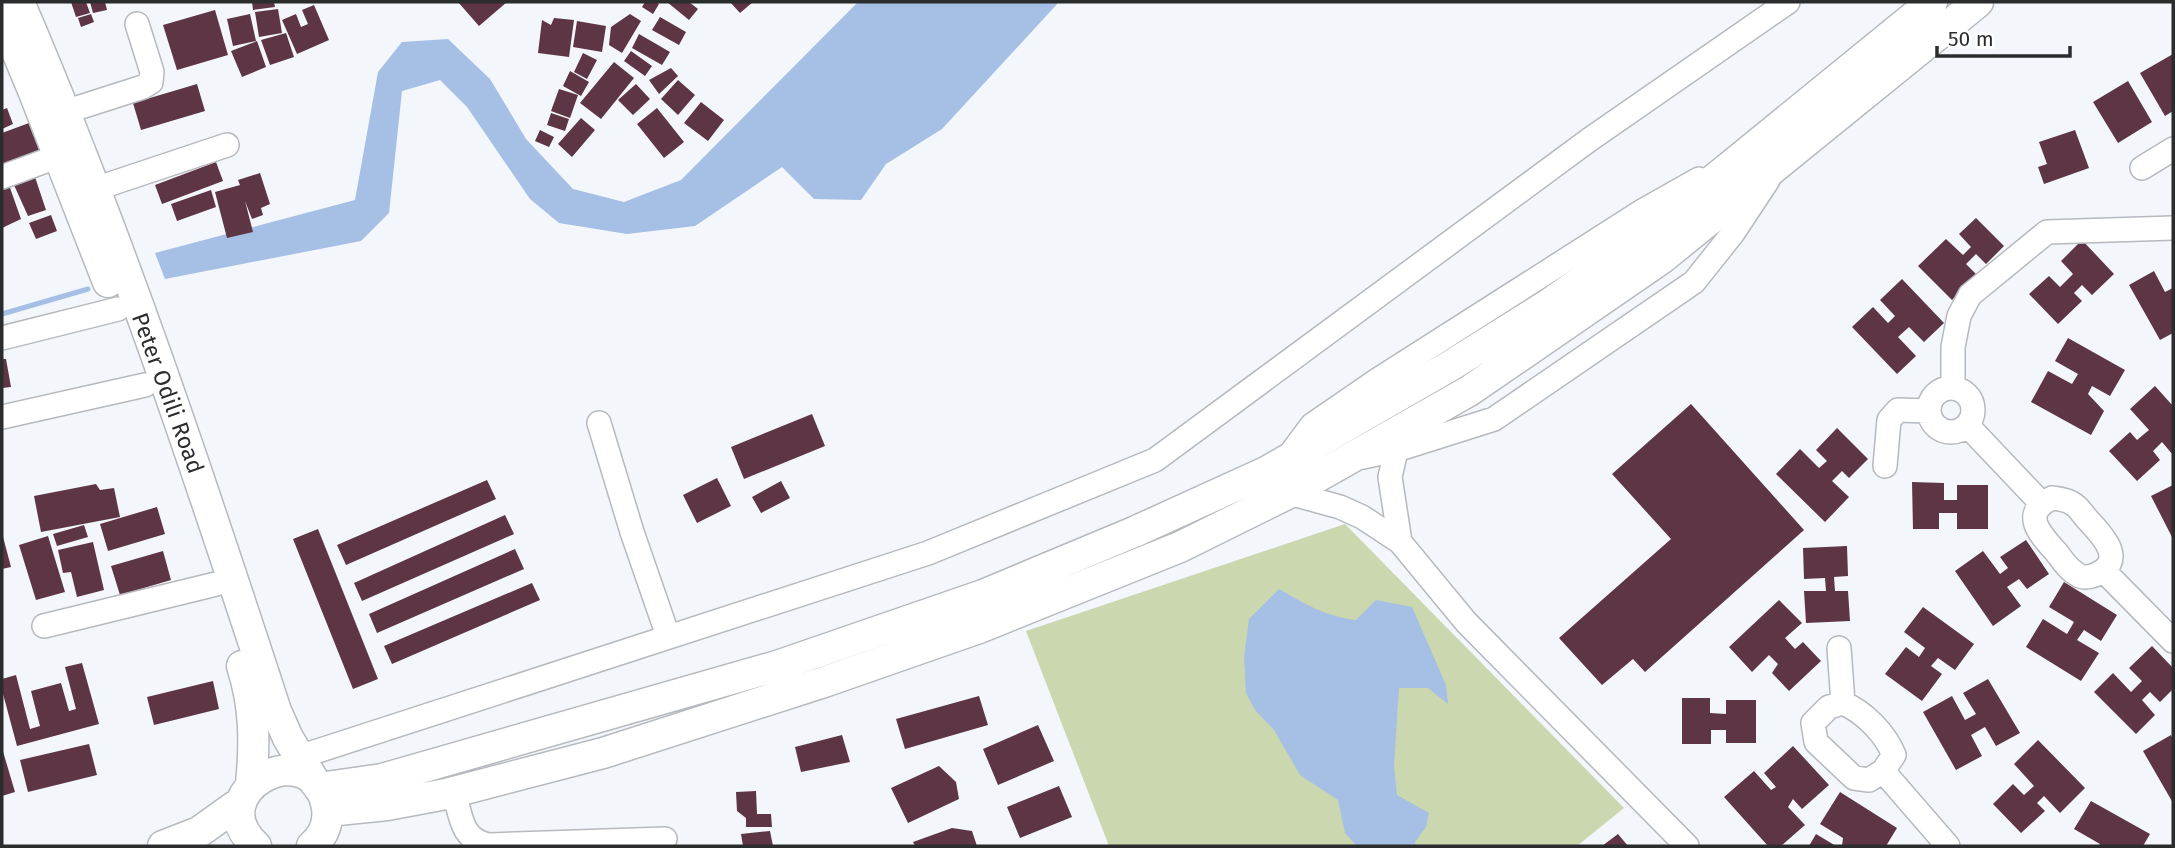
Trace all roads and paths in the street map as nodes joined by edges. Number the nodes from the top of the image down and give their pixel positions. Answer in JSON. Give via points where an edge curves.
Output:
{"nodes":[{"id":1,"x":19,"y":2,"type":"edge"},
{"id":2,"x":1788,"y":2,"type":"edge"},
{"id":3,"x":1932,"y":2,"type":"edge"},
{"id":4,"x":1978,"y":2,"type":"edge"},
{"id":5,"x":2,"y":16,"type":"edge"},
{"id":6,"x":137,"y":24,"type":"dead end"},
{"id":7,"x":65,"y":112,"type":"junction"},
{"id":8,"x":227,"y":145,"type":"dead end"},
{"id":9,"x":2173,"y":149,"type":"edge"},
{"id":10,"x":1768,"y":155,"type":"junction"},
{"id":11,"x":59,"y":156,"type":"junction"},
{"id":12,"x":2142,"y":169,"type":"dead end"},
{"id":13,"x":2,"y":177,"type":"edge"},
{"id":14,"x":95,"y":190,"type":"junction"},
{"id":15,"x":2173,"y":228,"type":"edge"},
{"id":16,"x":118,"y":309,"type":"junction"},
{"id":17,"x":2,"y":338,"type":"edge"},
{"id":18,"x":145,"y":384,"type":"junction"},
{"id":19,"x":1952,"y":388,"type":"junction"},
{"id":20,"x":1929,"y":411,"type":"junction"},
{"id":21,"x":2,"y":416,"type":"edge"},
{"id":22,"x":599,"y":423,"type":"dead end"},
{"id":23,"x":1966,"y":425,"type":"junction"},
{"id":24,"x":1398,"y":441,"type":"junction"},
{"id":25,"x":1885,"y":466,"type":"dead end"},
{"id":26,"x":1289,"y":494,"type":"junction"},
{"id":27,"x":2041,"y":503,"type":"junction"},
{"id":28,"x":1400,"y":542,"type":"junction"},
{"id":29,"x":2104,"y":571,"type":"junction"},
{"id":30,"x":216,"y":584,"type":"junction"},
{"id":31,"x":44,"y":626,"type":"dead end"},
{"id":32,"x":668,"y":636,"type":"junction"},
{"id":33,"x":2173,"y":641,"type":"edge"},
{"id":34,"x":1839,"y":648,"type":"dead end"},
{"id":35,"x":1843,"y":703,"type":"junction"},
{"id":36,"x":299,"y":757,"type":"junction"},
{"id":37,"x":1883,"y":771,"type":"junction"},
{"id":38,"x":454,"y":792,"type":"junction"},
{"id":39,"x":246,"y":793,"type":"junction"},
{"id":40,"x":323,"y":817,"type":"edge"},
{"id":41,"x":665,"y":839,"type":"dead end"},
{"id":42,"x":163,"y":846,"type":"edge"},
{"id":43,"x":256,"y":846,"type":"edge"},
{"id":44,"x":1687,"y":846,"type":"edge"},
{"id":45,"x":1948,"y":846,"type":"edge"}],
"edges":[{"from":1,"to":7,"type":"main road","name":"Peter Odili Road"},
{"from":2,"to":32,"type":"street","via":[[1588,140],[1155,460],[928,554]]},
{"from":3,"to":10,"type":"main road"},
{"from":4,"to":10,"type":"main road"},
{"from":5,"to":11,"type":"main road","name":"Peter Odili Road"},
{"from":6,"to":7,"type":"street","via":[[151,82]]},
{"from":7,"to":14,"type":"main road","name":"Peter Odili Road"},
{"from":8,"to":14,"type":"street"},
{"from":9,"to":12,"type":"street"},
{"from":10,"to":24,"type":"main road","via":[[1661,259]]},
{"from":10,"to":40,"type":"main road","via":[[1549,304],[1266,472],[983,595],[777,666],[382,779]]},
{"from":11,"to":13,"type":"street"},
{"from":11,"to":16,"type":"main road","name":"Peter Odili Road"},
{"from":14,"to":36,"type":"main road","name":"Peter Odili Road","via":[[216,526],[276,710]]},
{"from":15,"to":19,"type":"street","via":[[2047,232],[1969,295],[1953,347]]},
{"from":16,"to":17,"type":"street"},
{"from":16,"to":18,"type":"main road","name":"Peter Odili Road"},
{"from":18,"to":21,"type":"street"},
{"from":18,"to":30,"type":"main road","name":"Peter Odili Road"},
{"from":19,"to":20,"type":"street","via":[[1936,394]]},
{"from":19,"to":23,"type":"street","via":[[1963,391],[1972,402],[1973,417]]},
{"from":20,"to":23,"type":"street","via":[[1943,430],[1957,431]]},
{"from":20,"to":25,"type":"street","via":[[1898,410],[1889,420]]},
{"from":22,"to":32,"type":"street"},
{"from":23,"to":27,"type":"street"},
{"from":24,"to":26,"type":"main road","via":[[1347,461]]},
{"from":24,"to":28,"type":"street","via":[[1390,477]]},
{"from":26,"to":28,"type":"street","via":[[1340,507]]},
{"from":26,"to":38,"type":"main road","via":[[1180,547],[979,628],[603,753]]},
{"from":27,"to":29,"type":"street","via":[[2052,498],[2073,503],[2107,540],[2111,551]]},
{"from":27,"to":29,"type":"street","via":[[2036,527],[2070,570],[2082,577]]},
{"from":28,"to":44,"type":"street","via":[[1466,622]]},
{"from":29,"to":33,"type":"street"},
{"from":30,"to":31,"type":"street"},
{"from":30,"to":39,"type":"main road","name":"Peter Odili Road","via":[[253,709],[254,751]]},
{"from":32,"to":36,"type":"street"},
{"from":34,"to":35,"type":"street"},
{"from":35,"to":37,"type":"street","via":[[1855,708],[1888,740],[1894,755]]},
{"from":35,"to":37,"type":"street","via":[[1829,707],[1812,723],[1816,741],[1854,778],[1869,780]]},
{"from":36,"to":40,"type":"main road","name":"Peter Odili Road"},
{"from":37,"to":45,"type":"street"},
{"from":38,"to":40,"type":"main road"},
{"from":38,"to":41,"type":"street","via":[[466,831],[475,842]]},
{"from":39,"to":40,"type":"main road","via":[[264,775],[293,771],[307,777]]},
{"from":39,"to":42,"type":"main road","via":[[199,832]]},
{"from":39,"to":43,"type":"main road","name":"Peter Odili Road","via":[[240,817],[244,832]]}]}
